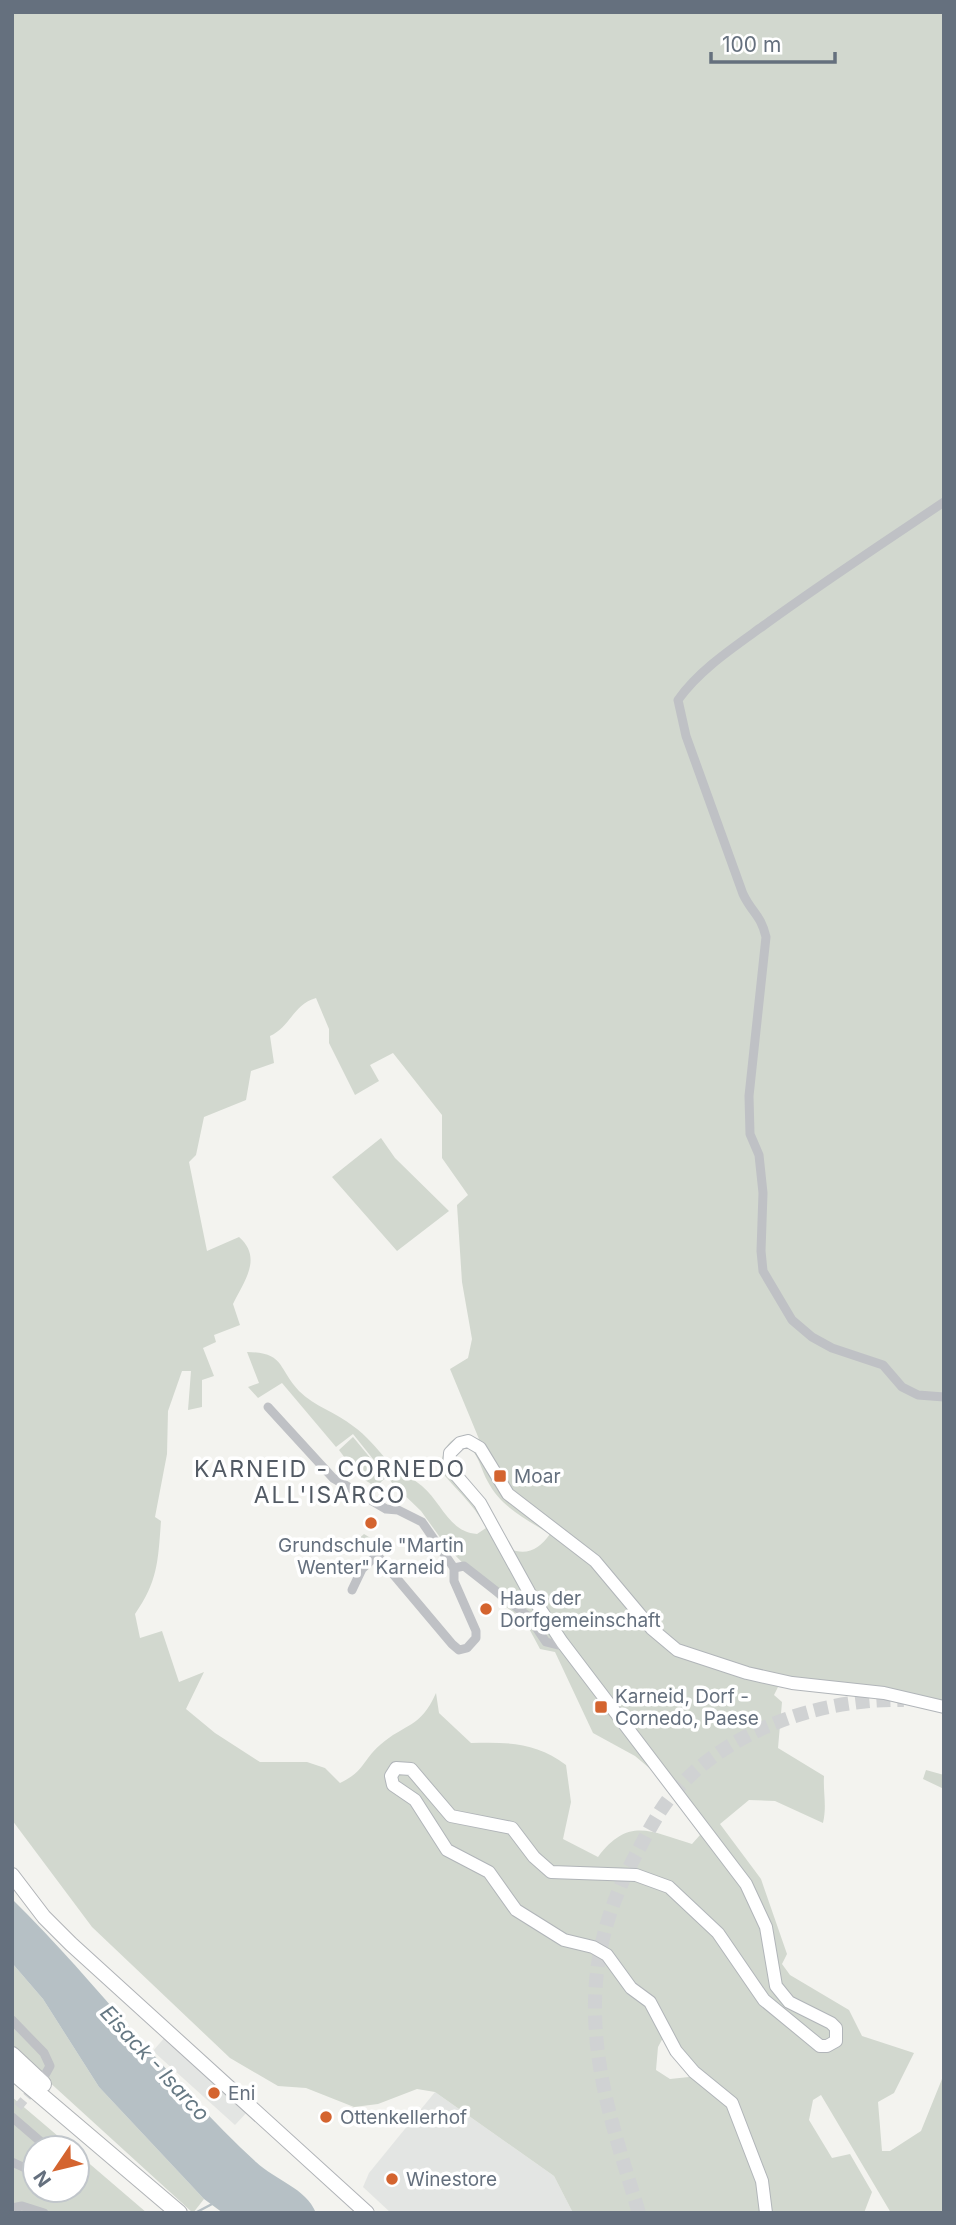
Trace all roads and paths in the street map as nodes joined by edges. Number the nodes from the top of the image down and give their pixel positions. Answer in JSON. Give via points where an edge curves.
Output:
{"nodes":[{"id":1,"x":944,"y":502,"type":"edge"},
{"id":2,"x":944,"y":1397,"type":"edge"},
{"id":3,"x":268,"y":1406,"type":"dead end"},
{"id":4,"x":454,"y":1568,"type":"junction"},
{"id":5,"x":352,"y":1590,"type":"dead end"},
{"id":6,"x":562,"y":1642,"type":"junction"},
{"id":7,"x":944,"y":1707,"type":"edge"},
{"id":8,"x":12,"y":1875,"type":"edge"},
{"id":9,"x":12,"y":2020,"type":"edge"},
{"id":10,"x":12,"y":2055,"type":"edge"},
{"id":11,"x":12,"y":2071,"type":"edge"},
{"id":12,"x":45,"y":2075,"type":"dead end"},
{"id":13,"x":12,"y":2084,"type":"edge"},
{"id":14,"x":14,"y":2112,"type":"edge"},
{"id":15,"x":35,"y":2134,"type":"edge"},
{"id":16,"x":104,"y":2149,"type":"junction"},
{"id":17,"x":159,"y":2206,"type":"edge"},
{"id":18,"x":12,"y":2208,"type":"edge"},
{"id":19,"x":44,"y":2213,"type":"edge"},
{"id":20,"x":179,"y":2213,"type":"edge"},
{"id":21,"x":367,"y":2213,"type":"edge"},
{"id":22,"x":766,"y":2213,"type":"edge"}],
"edges":[{"from":1,"to":2,"type":"street","via":[[841,569],[746,639],[678,700],[686,736],[743,894],[750,909],[762,919],[766,937],[749,1096],[750,1133],[759,1155],[764,1193],[763,1271],[792,1320],[812,1337],[883,1365],[902,1387],[918,1395]]},
{"from":3,"to":4,"type":"street","via":[[333,1478],[386,1509],[422,1522]]},
{"from":4,"to":5,"type":"street","via":[[454,1581],[476,1631],[472,1644],[459,1650],[377,1555],[362,1569]]},
{"from":4,"to":6,"type":"street","via":[[464,1566],[529,1617],[546,1642]]},
{"from":6,"to":7,"type":"street","via":[[480,1503],[449,1467],[450,1453],[460,1443],[468,1441],[480,1448],[508,1494],[595,1561],[652,1629],[677,1650],[792,1683],[884,1693]]},
{"from":6,"to":22,"type":"street","via":[[746,1884],[766,1927],[776,1986],[789,2002],[836,2028],[838,2035],[832,2045],[820,2046],[764,2000],[718,1933],[669,1887],[636,1875],[551,1872],[512,1828],[451,1816],[411,1769],[396,1768],[391,1776],[393,1785],[415,1800],[447,1850],[489,1872],[516,1910],[564,1940],[607,1955],[631,1987],[650,2002],[676,2051],[732,2103],[762,2181]]},
{"from":8,"to":21,"type":"main road","via":[[44,1917]]},
{"from":9,"to":12,"type":"street","via":[[44,2053],[50,2066]]},
{"from":10,"to":16,"type":"highway","via":[[75,2113]]},
{"from":11,"to":16,"type":"highway"},
{"from":13,"to":17,"type":"highway"},
{"from":14,"to":15,"type":"street"},
{"from":16,"to":17,"type":"highway"},
{"from":17,"to":20,"type":"highway"},
{"from":18,"to":19,"type":"street","via":[[22,2206]]}]}
